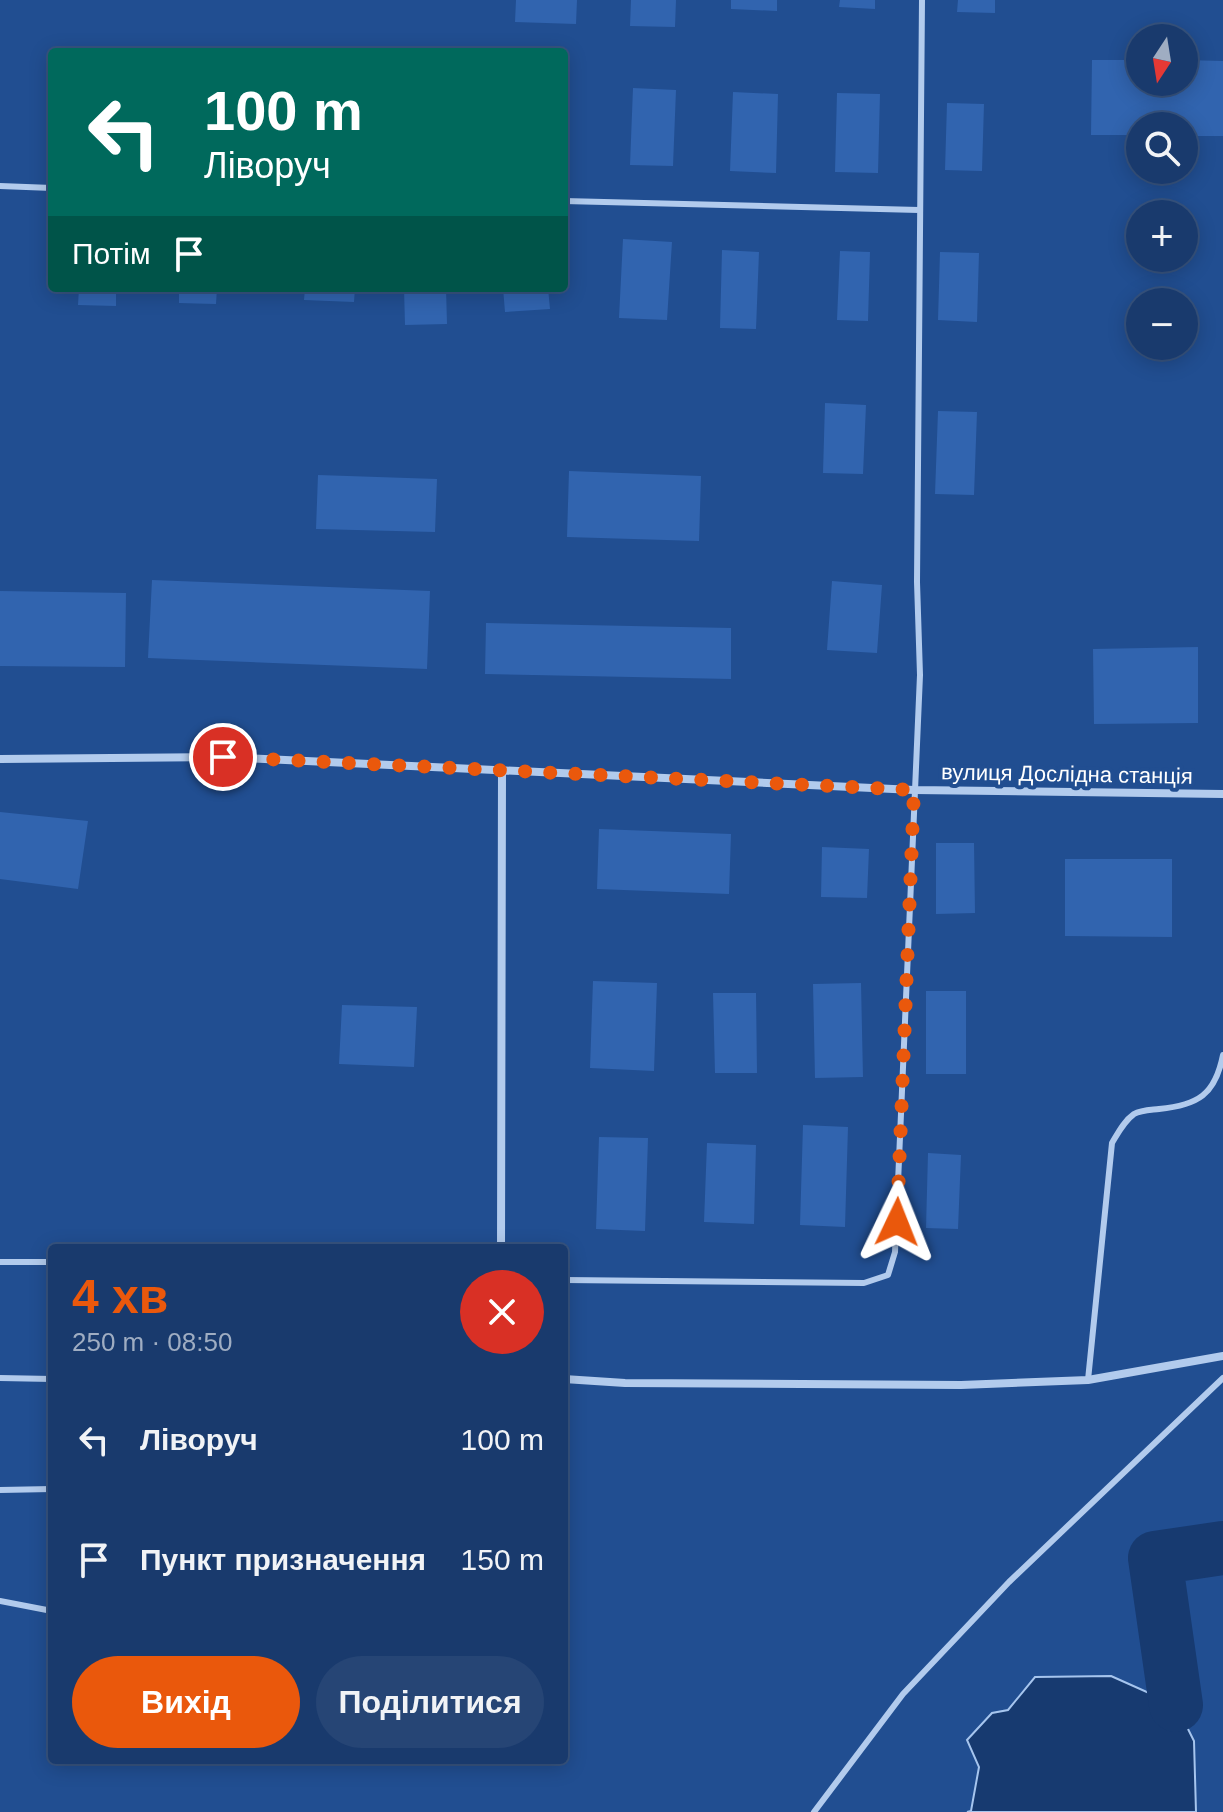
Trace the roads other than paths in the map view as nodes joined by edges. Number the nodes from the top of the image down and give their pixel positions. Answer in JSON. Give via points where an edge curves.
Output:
{"nodes":[{"id":1,"x":922,"y":0,"type":"edge"},
{"id":2,"x":0,"y":186,"type":"edge"},
{"id":3,"x":48,"y":188,"type":"edge"},
{"id":4,"x":568,"y":201,"type":"edge"},
{"id":5,"x":919,"y":210,"type":"junction"},
{"id":6,"x":0,"y":759,"type":"edge"},
{"id":7,"x":502,"y":771,"type":"junction"},
{"id":8,"x":914,"y":790,"type":"junction"},
{"id":9,"x":1223,"y":794,"type":"edge"},
{"id":10,"x":1223,"y":1055,"type":"edge"},
{"id":11,"x":501,"y":1244,"type":"edge"},
{"id":12,"x":0,"y":1262,"type":"edge"},
{"id":13,"x":48,"y":1262,"type":"edge"},
{"id":14,"x":568,"y":1280,"type":"edge"},
{"id":15,"x":1223,"y":1356,"type":"edge"},
{"id":16,"x":0,"y":1378,"type":"edge"},
{"id":17,"x":1223,"y":1378,"type":"edge"},
{"id":18,"x":48,"y":1379,"type":"edge"},
{"id":19,"x":568,"y":1379,"type":"edge"},
{"id":20,"x":1088,"y":1380,"type":"junction"},
{"id":21,"x":48,"y":1489,"type":"edge"},
{"id":22,"x":0,"y":1490,"type":"edge"},
{"id":23,"x":0,"y":1601,"type":"edge"},
{"id":24,"x":48,"y":1610,"type":"edge"},
{"id":25,"x":814,"y":1812,"type":"edge"}],
"edges":[{"from":1,"to":5,"type":"lane"},
{"from":2,"to":3,"type":"lane"},
{"from":4,"to":5,"type":"lane"},
{"from":5,"to":8,"type":"lane","via":[[920,675]]},
{"from":6,"to":7,"type":"street","name":"вулиця Дослідна станція","via":[[223,757]]},
{"from":7,"to":8,"type":"street","name":"вулиця Дослідна станція"},
{"from":7,"to":11,"type":"street"},
{"from":8,"to":9,"type":"street","name":"вулиця Дослідна станція"},
{"from":8,"to":14,"type":"lane","via":[[895,1252],[888,1275],[864,1283]]},
{"from":10,"to":20,"type":"lane","via":[[1207,1094],[1178,1107],[1137,1112],[1112,1143]]},
{"from":12,"to":13,"type":"lane"},
{"from":15,"to":20,"type":"street"},
{"from":16,"to":18,"type":"lane"},
{"from":17,"to":25,"type":"lane","via":[[1009,1582],[903,1694]]},
{"from":19,"to":20,"type":"street","via":[[961,1385]]},
{"from":21,"to":22,"type":"lane"},
{"from":23,"to":24,"type":"lane"}]}
